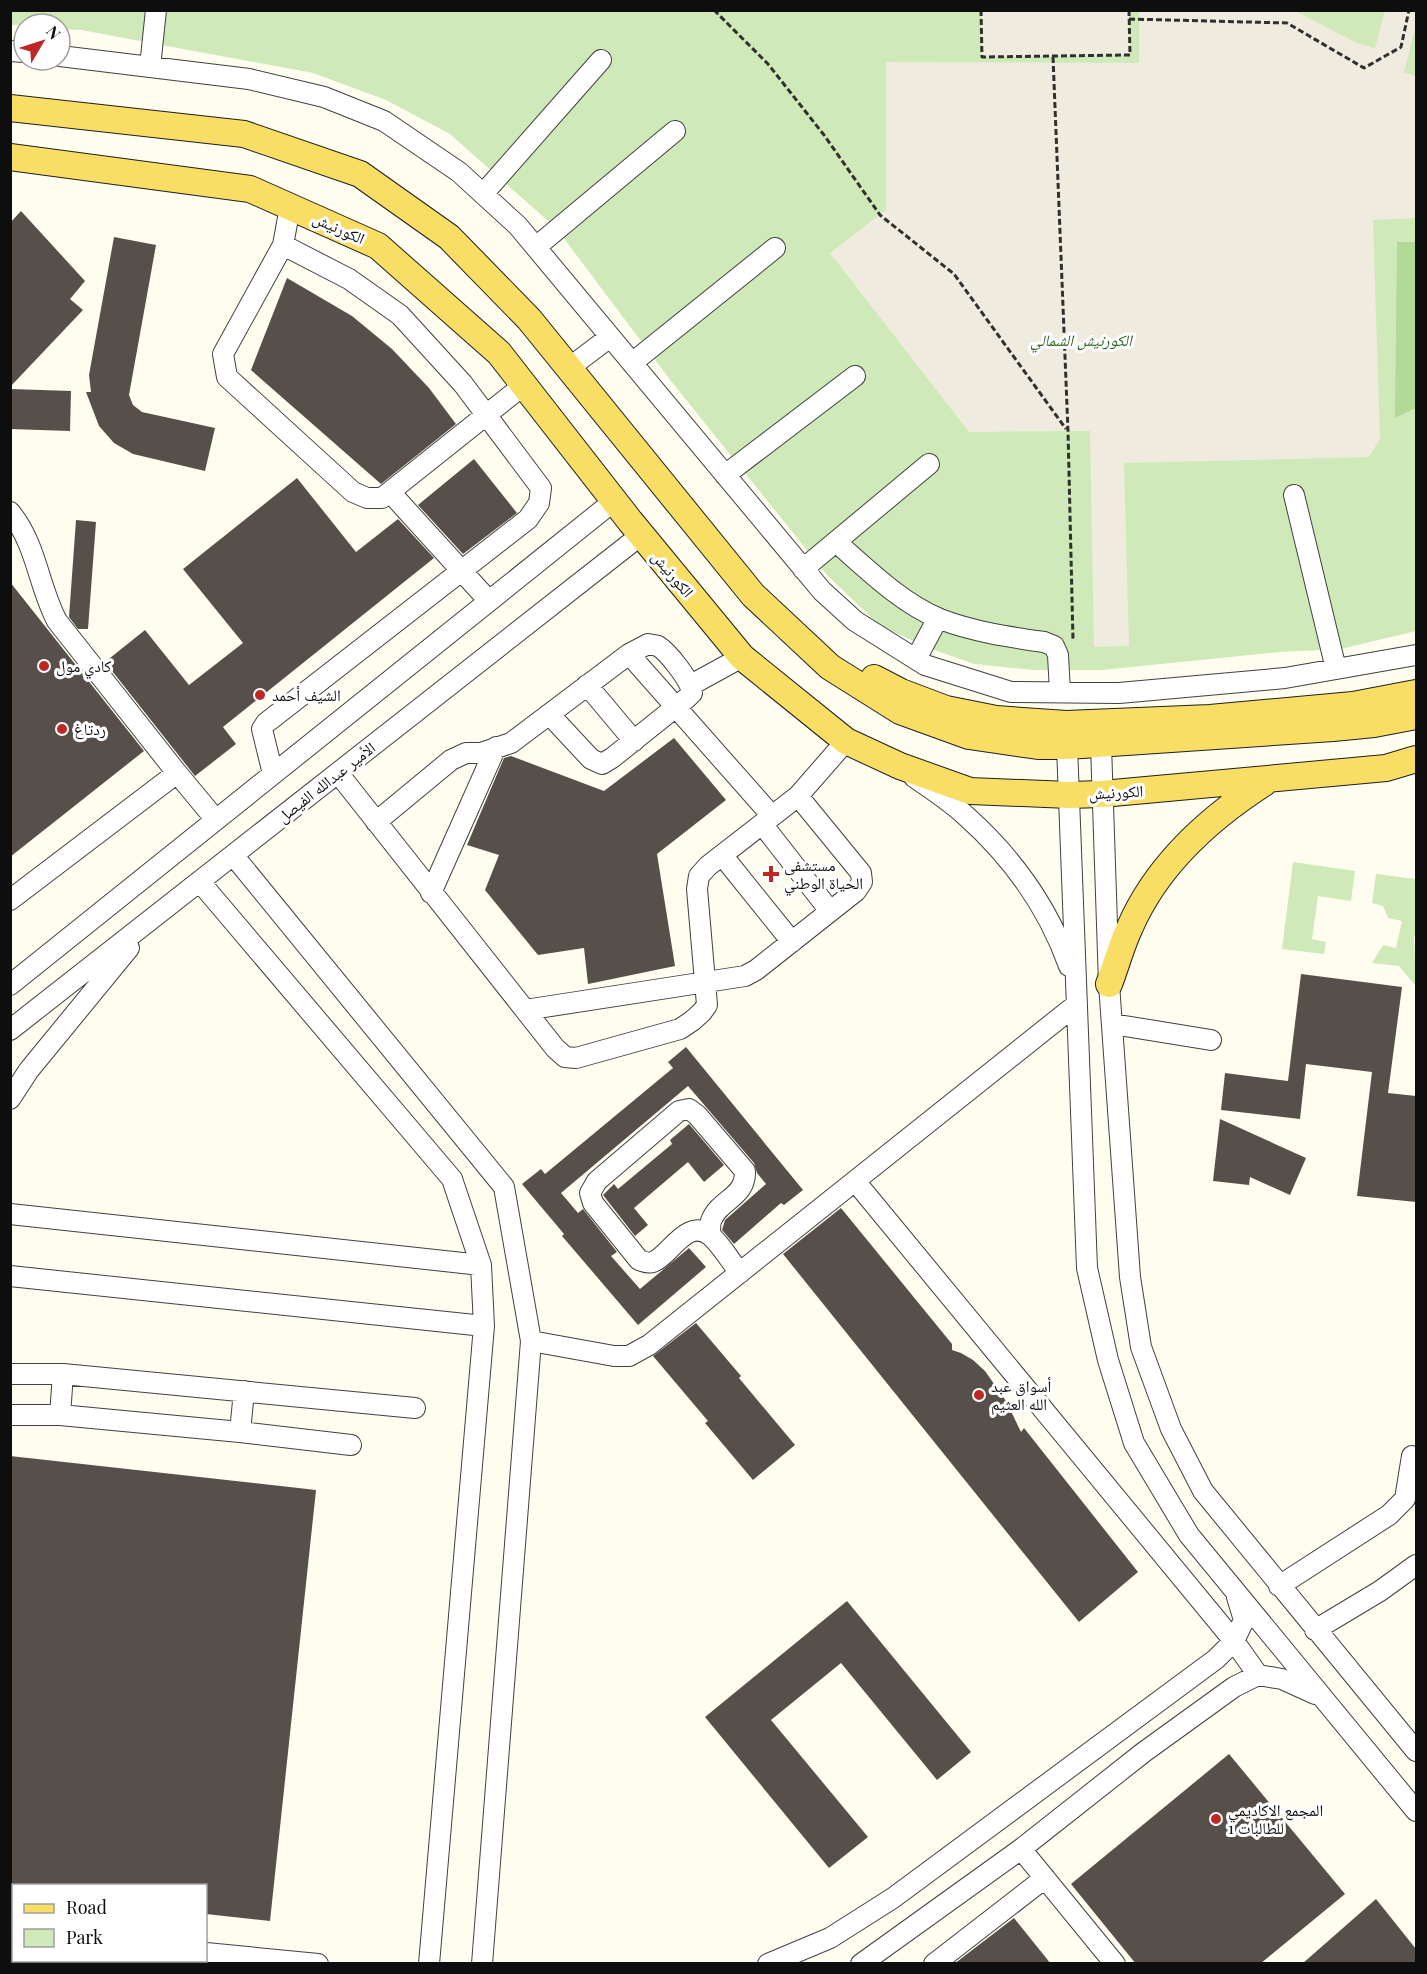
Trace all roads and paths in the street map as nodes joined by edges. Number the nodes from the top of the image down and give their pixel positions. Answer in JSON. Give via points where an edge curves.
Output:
{"nodes":[{"id":1,"x":156,"y":10,"type":"edge"},
{"id":2,"x":714,"y":10,"type":"edge"},
{"id":3,"x":981,"y":10,"type":"edge"},
{"id":4,"x":1129,"y":10,"type":"edge"},
{"id":5,"x":1409,"y":10,"type":"edge"},
{"id":6,"x":1129,"y":19,"type":"junction"},
{"id":7,"x":72,"y":57,"type":"edge"},
{"id":8,"x":1053,"y":57,"type":"junction"},
{"id":9,"x":601,"y":60,"type":"dead end"},
{"id":10,"x":150,"y":67,"type":"junction"},
{"id":11,"x":10,"y":108,"type":"edge"},
{"id":12,"x":675,"y":131,"type":"dead end"},
{"id":13,"x":10,"y":157,"type":"edge"},
{"id":14,"x":483,"y":194,"type":"junction"},
{"id":15,"x":290,"y":207,"type":"junction"},
{"id":16,"x":283,"y":245,"type":"junction"},
{"id":17,"x":536,"y":247,"type":"junction"},
{"id":18,"x":775,"y":248,"type":"dead end"},
{"id":19,"x":610,"y":337,"type":"junction"},
{"id":20,"x":632,"y":363,"type":"junction"},
{"id":21,"x":569,"y":368,"type":"junction"},
{"id":22,"x":855,"y":376,"type":"dead end"},
{"id":23,"x":525,"y":384,"type":"junction"},
{"id":24,"x":486,"y":414,"type":"junction"},
{"id":25,"x":1068,"y":430,"type":"junction"},
{"id":26,"x":929,"y":464,"type":"dead end"},
{"id":27,"x":725,"y":475,"type":"junction"},
{"id":28,"x":390,"y":492,"type":"junction"},
{"id":29,"x":1294,"y":495,"type":"dead end"},
{"id":30,"x":614,"y":501,"type":"junction"},
{"id":31,"x":10,"y":512,"type":"edge"},
{"id":32,"x":641,"y":535,"type":"junction"},
{"id":33,"x":836,"y":542,"type":"junction"},
{"id":34,"x":803,"y":569,"type":"junction"},
{"id":35,"x":461,"y":570,"type":"junction"},
{"id":36,"x":489,"y":601,"type":"junction"},
{"id":37,"x":938,"y":618,"type":"junction"},
{"id":38,"x":786,"y":624,"type":"junction"},
{"id":39,"x":1073,"y":645,"type":"dead end"},
{"id":40,"x":629,"y":654,"type":"junction"},
{"id":41,"x":1416,"y":655,"type":"edge"},
{"id":42,"x":742,"y":657,"type":"junction"},
{"id":43,"x":916,"y":659,"type":"junction"},
{"id":44,"x":1336,"y":669,"type":"junction"},
{"id":45,"x":587,"y":685,"type":"junction"},
{"id":46,"x":691,"y":685,"type":"junction"},
{"id":47,"x":1060,"y":692,"type":"junction"},
{"id":48,"x":1416,"y":693,"type":"edge"},
{"id":49,"x":677,"y":706,"type":"junction"},
{"id":50,"x":549,"y":714,"type":"junction"},
{"id":51,"x":1416,"y":716,"type":"edge"},
{"id":52,"x":634,"y":741,"type":"junction"},
{"id":53,"x":846,"y":741,"type":"junction"},
{"id":54,"x":1101,"y":745,"type":"junction"},
{"id":55,"x":1067,"y":746,"type":"junction"},
{"id":56,"x":496,"y":747,"type":"junction"},
{"id":57,"x":1416,"y":759,"type":"edge"},
{"id":58,"x":900,"y":766,"type":"junction"},
{"id":59,"x":177,"y":773,"type":"junction"},
{"id":60,"x":338,"y":773,"type":"junction"},
{"id":61,"x":273,"y":774,"type":"junction"},
{"id":62,"x":1269,"y":780,"type":"junction"},
{"id":63,"x":1102,"y":794,"type":"junction"},
{"id":64,"x":1069,"y":795,"type":"junction"},
{"id":65,"x":798,"y":796,"type":"junction"},
{"id":66,"x":216,"y":820,"type":"junction"},
{"id":67,"x":767,"y":820,"type":"junction"},
{"id":68,"x":376,"y":822,"type":"junction"},
{"id":69,"x":233,"y":855,"type":"junction"},
{"id":70,"x":722,"y":855,"type":"junction"},
{"id":71,"x":200,"y":882,"type":"junction"},
{"id":72,"x":431,"y":893,"type":"junction"},
{"id":73,"x":10,"y":900,"type":"edge"},
{"id":74,"x":830,"y":911,"type":"junction"},
{"id":75,"x":155,"y":917,"type":"junction"},
{"id":76,"x":792,"y":942,"type":"junction"},
{"id":77,"x":705,"y":982,"type":"junction"},
{"id":78,"x":1076,"y":983,"type":"junction"},
{"id":79,"x":1109,"y":984,"type":"junction"},
{"id":80,"x":10,"y":985,"type":"edge"},
{"id":81,"x":1077,"y":1004,"type":"junction"},
{"id":82,"x":525,"y":1010,"type":"junction"},
{"id":83,"x":1112,"y":1024,"type":"junction"},
{"id":84,"x":10,"y":1030,"type":"edge"},
{"id":85,"x":1211,"y":1040,"type":"dead end"},
{"id":86,"x":10,"y":1099,"type":"edge"},
{"id":87,"x":855,"y":1181,"type":"junction"},
{"id":88,"x":10,"y":1214,"type":"edge"},
{"id":89,"x":710,"y":1235,"type":"junction"},
{"id":90,"x":482,"y":1265,"type":"junction"},
{"id":91,"x":740,"y":1273,"type":"junction"},
{"id":92,"x":10,"y":1276,"type":"edge"},
{"id":93,"x":484,"y":1326,"type":"junction"},
{"id":94,"x":531,"y":1341,"type":"junction"},
{"id":95,"x":10,"y":1374,"type":"edge"},
{"id":96,"x":63,"y":1374,"type":"junction"},
{"id":97,"x":244,"y":1391,"type":"junction"},
{"id":98,"x":415,"y":1408,"type":"dead end"},
{"id":99,"x":10,"y":1414,"type":"edge"},
{"id":100,"x":60,"y":1415,"type":"junction"},
{"id":101,"x":240,"y":1432,"type":"junction"},
{"id":102,"x":351,"y":1445,"type":"dead end"},
{"id":103,"x":1412,"y":1456,"type":"dead end"},
{"id":104,"x":1416,"y":1565,"type":"edge"},
{"id":105,"x":1279,"y":1586,"type":"junction"},
{"id":106,"x":1236,"y":1592,"type":"junction"},
{"id":107,"x":1315,"y":1630,"type":"junction"},
{"id":108,"x":1234,"y":1641,"type":"junction"},
{"id":109,"x":1258,"y":1675,"type":"junction"},
{"id":110,"x":1320,"y":1696,"type":"junction"},
{"id":111,"x":1416,"y":1751,"type":"edge"},
{"id":112,"x":1416,"y":1811,"type":"edge"},
{"id":113,"x":1021,"y":1849,"type":"junction"},
{"id":114,"x":1045,"y":1878,"type":"junction"},
{"id":115,"x":207,"y":1953,"type":"edge"},
{"id":116,"x":318,"y":1964,"type":"edge"},
{"id":117,"x":429,"y":1964,"type":"edge"},
{"id":118,"x":482,"y":1964,"type":"edge"},
{"id":119,"x":768,"y":1964,"type":"edge"},
{"id":120,"x":861,"y":1964,"type":"edge"},
{"id":121,"x":934,"y":1964,"type":"edge"},
{"id":122,"x":1115,"y":1964,"type":"edge"}],
"edges":[{"from":1,"to":10,"type":"street"},
{"from":2,"to":25,"type":"path","via":[[768,64],[880,215],[954,273]]},
{"from":3,"to":8,"type":"path","via":[[982,57]]},
{"from":4,"to":6,"type":"path"},
{"from":5,"to":6,"type":"path","via":[[1401,47],[1364,68],[1287,23]]},
{"from":6,"to":8,"type":"path","via":[[1130,55]]},
{"from":7,"to":10,"type":"street"},
{"from":8,"to":25,"type":"path"},
{"from":9,"to":14,"type":"street"},
{"from":10,"to":14,"type":"street","via":[[249,79],[324,97],[384,121],[459,172]]},
{"from":11,"to":21,"type":"main road","via":[[244,134],[360,174],[449,237],[530,319]]},
{"from":12,"to":17,"type":"street"},
{"from":13,"to":15,"type":"main road","name":"الكورنيش","via":[[250,189]]},
{"from":14,"to":17,"type":"street"},
{"from":15,"to":16,"type":"street"},
{"from":15,"to":23,"type":"main road","name":"الكورنيش","via":[[378,246],[500,353]]},
{"from":16,"to":24,"type":"street","via":[[349,279],[400,315]]},
{"from":16,"to":28,"type":"street","via":[[223,354],[226,377],[353,492],[367,498],[382,498]]},
{"from":17,"to":19,"type":"street"},
{"from":18,"to":20,"type":"street"},
{"from":19,"to":20,"type":"street"},
{"from":19,"to":21,"type":"street"},
{"from":20,"to":27,"type":"street"},
{"from":21,"to":38,"type":"main road","via":[[753,595]]},
{"from":22,"to":27,"type":"street"},
{"from":23,"to":24,"type":"street"},
{"from":23,"to":30,"type":"main road","name":"الكورنيش"},
{"from":24,"to":28,"type":"street"},
{"from":24,"to":35,"type":"street","via":[[542,488],[539,502],[528,519]]},
{"from":25,"to":39,"type":"path"},
{"from":26,"to":33,"type":"street"},
{"from":27,"to":34,"type":"street"},
{"from":28,"to":35,"type":"street"},
{"from":29,"to":44,"type":"street"},
{"from":30,"to":32,"type":"main road","name":"الكورنيش"},
{"from":30,"to":36,"type":"street"},
{"from":31,"to":59,"type":"street","via":[[32,546],[57,621]]},
{"from":32,"to":42,"type":"main road","name":"الكورنيش"},
{"from":32,"to":60,"type":"street","name":"الأمير عبدالله الفيصل"},
{"from":33,"to":34,"type":"street"},
{"from":33,"to":37,"type":"street","via":[[894,592]]},
{"from":34,"to":43,"type":"street","via":[[855,621]]},
{"from":35,"to":36,"type":"street"},
{"from":35,"to":61,"type":"street","via":[[266,723],[262,729]]},
{"from":36,"to":61,"type":"street"},
{"from":37,"to":43,"type":"street"},
{"from":37,"to":47,"type":"street","via":[[978,632],[1054,646]]},
{"from":38,"to":48,"type":"main road","via":[[845,663],[901,692],[945,709],[996,719],[1066,724],[1210,718],[1353,705]]},
{"from":38,"to":55,"type":"main road","via":[[830,667],[900,711],[969,736]]},
{"from":40,"to":45,"type":"street"},
{"from":40,"to":46,"type":"street","via":[[648,644],[658,646]]},
{"from":40,"to":49,"type":"street"},
{"from":41,"to":44,"type":"street"},
{"from":42,"to":46,"type":"street"},
{"from":42,"to":53,"type":"main road","name":"الكورنيش"},
{"from":43,"to":47,"type":"street","via":[[1011,692]]},
{"from":44,"to":47,"type":"street","via":[[1286,678],[1119,693]]},
{"from":45,"to":50,"type":"street"},
{"from":45,"to":52,"type":"street"},
{"from":46,"to":49,"type":"street","via":[[692,693]]},
{"from":49,"to":52,"type":"street"},
{"from":49,"to":67,"type":"street"},
{"from":50,"to":52,"type":"street","via":[[591,759],[602,764]]},
{"from":50,"to":56,"type":"street","via":[[511,743]]},
{"from":51,"to":54,"type":"main road","via":[[1333,728]]},
{"from":53,"to":58,"type":"main road","name":"الكورنيش"},
{"from":53,"to":65,"type":"street"},
{"from":54,"to":55,"type":"main road"},
{"from":54,"to":63,"type":"street"},
{"from":55,"to":64,"type":"street"},
{"from":56,"to":68,"type":"street","via":[[450,760]]},
{"from":56,"to":72,"type":"street"},
{"from":57,"to":62,"type":"main road","name":"الكورنيش","via":[[1386,768]]},
{"from":58,"to":64,"type":"main road","name":"الكورنيش","via":[[970,791]]},
{"from":58,"to":78,"type":"street","via":[[965,815],[999,849],[1036,896],[1058,934]]},
{"from":59,"to":66,"type":"street"},
{"from":59,"to":73,"type":"street"},
{"from":60,"to":68,"type":"street"},
{"from":60,"to":69,"type":"street","name":"الأمير عبدالله الفيصل"},
{"from":61,"to":66,"type":"street"},
{"from":62,"to":63,"type":"main road","name":"الكورنيش"},
{"from":62,"to":79,"type":"main road","via":[[1209,823],[1154,882],[1130,927]]},
{"from":63,"to":64,"type":"main road","name":"الكورنيش"},
{"from":63,"to":79,"type":"street"},
{"from":64,"to":78,"type":"street"},
{"from":65,"to":67,"type":"street"},
{"from":65,"to":74,"type":"street","via":[[861,873],[862,882],[856,891]]},
{"from":66,"to":80,"type":"street"},
{"from":67,"to":70,"type":"street"},
{"from":67,"to":74,"type":"street"},
{"from":68,"to":72,"type":"street"},
{"from":69,"to":71,"type":"street","name":"الأمير عبدالله الفيصل"},
{"from":69,"to":94,"type":"street","via":[[504,1187]]},
{"from":70,"to":76,"type":"street"},
{"from":70,"to":77,"type":"street","via":[[699,876],[697,889]]},
{"from":71,"to":75,"type":"street","name":"الأمير عبدالله الفيصل"},
{"from":71,"to":90,"type":"street","via":[[452,1179]]},
{"from":72,"to":82,"type":"street"},
{"from":74,"to":76,"type":"street"},
{"from":75,"to":84,"type":"street","name":"الأمير عبدالله الفيصل"},
{"from":75,"to":86,"type":"street","via":[[64,1026]]},
{"from":76,"to":77,"type":"street","via":[[745,976]]},
{"from":77,"to":82,"type":"street"},
{"from":77,"to":82,"type":"street","via":[[706,1005],[680,1029],[576,1058],[566,1057],[555,1048]]},
{"from":78,"to":81,"type":"street"},
{"from":79,"to":83,"type":"street"},
{"from":81,"to":87,"type":"street"},
{"from":81,"to":106,"type":"street","via":[[1087,1268],[1108,1360],[1134,1443],[1190,1535]]},
{"from":83,"to":85,"type":"street"},
{"from":83,"to":105,"type":"street","via":[[1130,1277],[1141,1347],[1171,1429],[1203,1491]]},
{"from":87,"to":91,"type":"street"},
{"from":87,"to":108,"type":"street"},
{"from":88,"to":90,"type":"street"},
{"from":89,"to":89,"type":"street","via":[[690,1232],[653,1262],[646,1263],[639,1260],[593,1203],[590,1193],[597,1181],[679,1111],[689,1109],[697,1115],[745,1172],[743,1188],[715,1214]]},
{"from":89,"to":91,"type":"street"},
{"from":90,"to":93,"type":"street"},
{"from":91,"to":94,"type":"street","via":[[650,1345],[629,1356]]},
{"from":92,"to":93,"type":"street"},
{"from":93,"to":117,"type":"street"},
{"from":94,"to":118,"type":"street"},
{"from":95,"to":96,"type":"street"},
{"from":96,"to":97,"type":"street"},
{"from":96,"to":100,"type":"street"},
{"from":97,"to":98,"type":"street"},
{"from":97,"to":101,"type":"street"},
{"from":99,"to":100,"type":"street"},
{"from":100,"to":101,"type":"street"},
{"from":101,"to":102,"type":"street"},
{"from":103,"to":105,"type":"street","via":[[1405,1499],[1389,1515]]},
{"from":104,"to":107,"type":"street"},
{"from":105,"to":107,"type":"street"},
{"from":106,"to":108,"type":"street","via":[[1244,1620]]},
{"from":106,"to":110,"type":"street"},
{"from":107,"to":111,"type":"street"},
{"from":108,"to":109,"type":"street"},
{"from":108,"to":119,"type":"street","via":[[1216,1659],[893,1898],[830,1938]]},
{"from":109,"to":110,"type":"street","via":[[1282,1679]]},
{"from":109,"to":113,"type":"street","via":[[1234,1687],[1144,1752]]},
{"from":110,"to":112,"type":"street"},
{"from":113,"to":114,"type":"street"},
{"from":113,"to":120,"type":"street"},
{"from":114,"to":121,"type":"street"},
{"from":114,"to":122,"type":"street"},
{"from":115,"to":116,"type":"street"}]}
